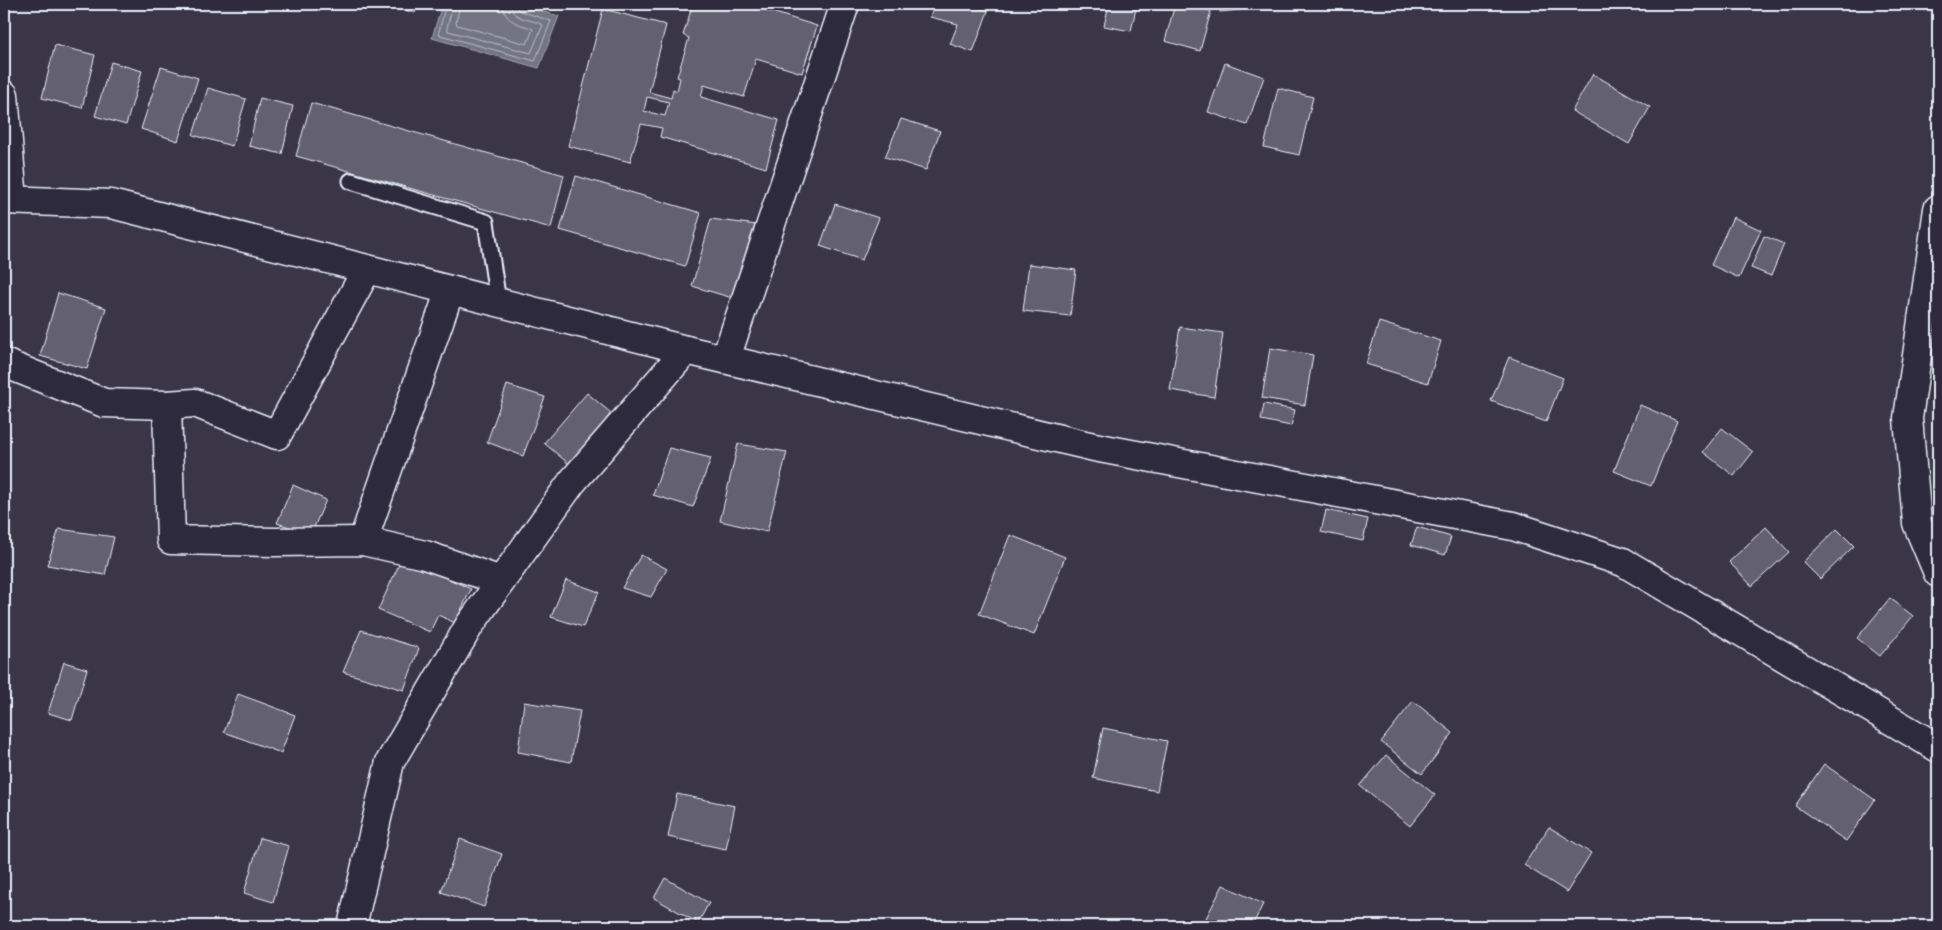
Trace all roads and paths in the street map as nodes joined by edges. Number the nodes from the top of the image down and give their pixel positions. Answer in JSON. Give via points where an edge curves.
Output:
{"nodes":[{"id":1,"x":845,"y":4,"type":"edge"},
{"id":2,"x":4,"y":95,"type":"edge"},
{"id":3,"x":352,"y":181,"type":"dead end"},
{"id":4,"x":8,"y":200,"type":"edge"},
{"id":5,"x":1938,"y":209,"type":"edge"},
{"id":6,"x":368,"y":269,"type":"junction"},
{"id":7,"x":450,"y":290,"type":"junction"},
{"id":8,"x":498,"y":302,"type":"junction"},
{"id":9,"x":686,"y":350,"type":"junction"},
{"id":10,"x":726,"y":358,"type":"junction"},
{"id":11,"x":4,"y":363,"type":"edge"},
{"id":12,"x":167,"y":405,"type":"junction"},
{"id":13,"x":363,"y":541,"type":"junction"},
{"id":14,"x":1938,"y":573,"type":"edge"},
{"id":15,"x":501,"y":581,"type":"junction"},
{"id":16,"x":1938,"y":748,"type":"edge"},
{"id":17,"x":352,"y":926,"type":"edge"}],
"edges":[{"from":1,"to":10,"type":"street"},
{"from":2,"to":4,"type":"street"},
{"from":3,"to":8,"type":"lane","via":[[486,222]]},
{"from":4,"to":6,"type":"street","via":[[111,204]]},
{"from":5,"to":14,"type":"street","via":[[1908,418],[1917,523]]},
{"from":6,"to":7,"type":"street"},
{"from":6,"to":12,"type":"street","via":[[277,435],[195,403]]},
{"from":7,"to":8,"type":"street"},
{"from":7,"to":13,"type":"street"},
{"from":8,"to":9,"type":"street"},
{"from":9,"to":10,"type":"street"},
{"from":9,"to":15,"type":"street","via":[[572,482]]},
{"from":10,"to":16,"type":"street","via":[[1094,447],[1513,526],[1623,562]]},
{"from":11,"to":12,"type":"street","via":[[104,403]]},
{"from":12,"to":13,"type":"street","via":[[171,540]]},
{"from":13,"to":15,"type":"street","via":[[425,555]]},
{"from":15,"to":17,"type":"street","via":[[468,626],[390,762]]}]}
